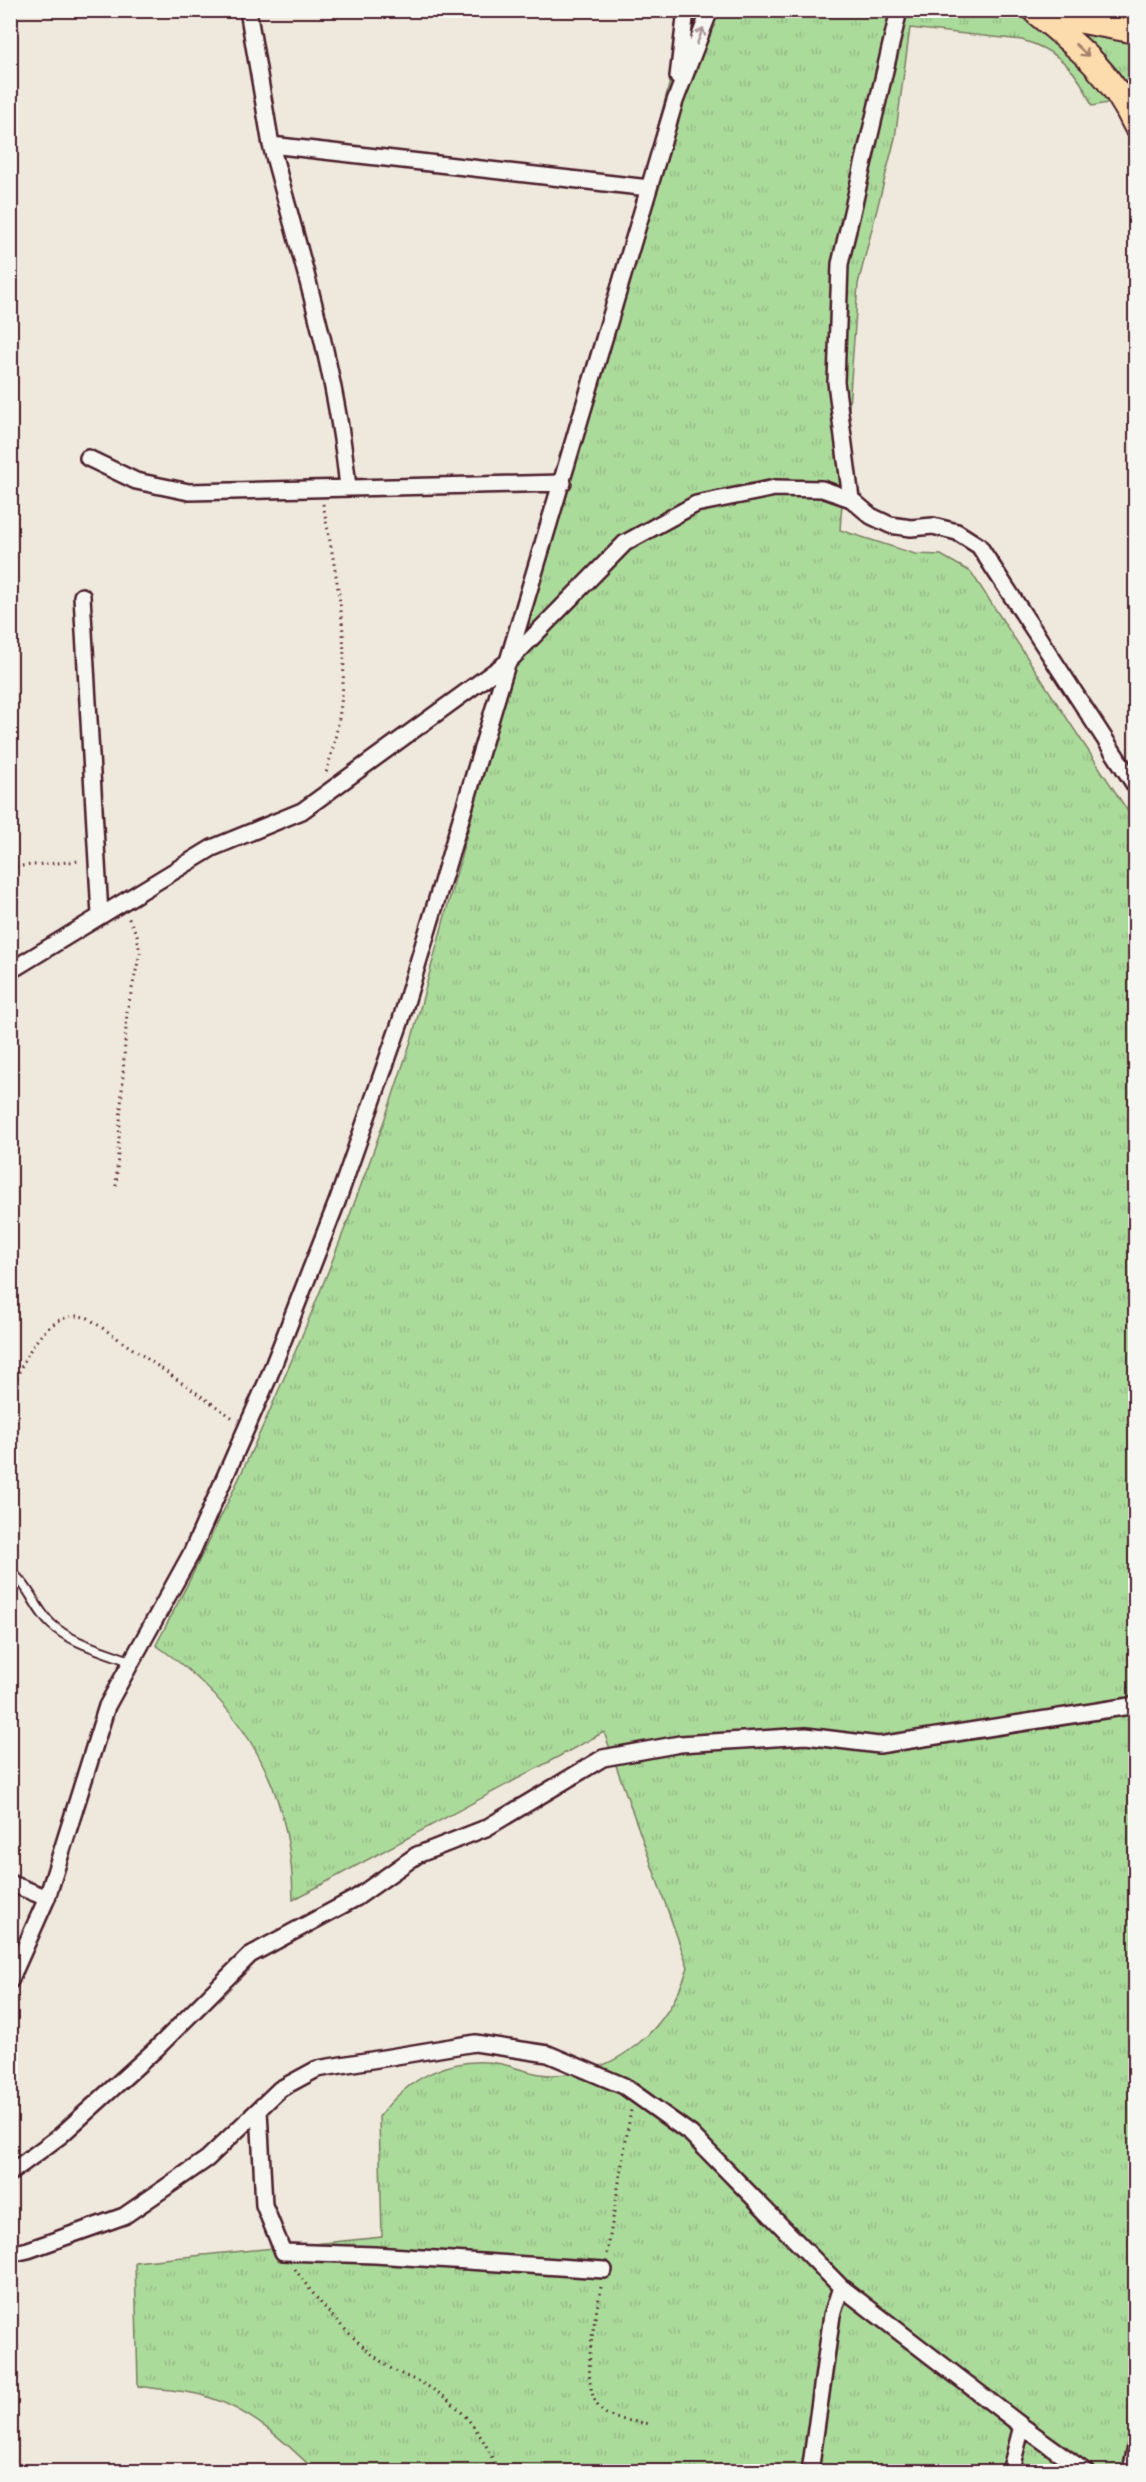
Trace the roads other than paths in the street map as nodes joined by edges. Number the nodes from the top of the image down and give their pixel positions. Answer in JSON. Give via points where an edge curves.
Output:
{"nodes":[{"id":1,"x":248,"y":10,"type":"edge"},
{"id":2,"x":686,"y":10,"type":"edge"},
{"id":3,"x":710,"y":10,"type":"edge"},
{"id":4,"x":899,"y":10,"type":"edge"},
{"id":5,"x":1030,"y":12,"type":"edge"},
{"id":6,"x":1136,"y":31,"type":"edge"},
{"id":7,"x":675,"y":101,"type":"junction"},
{"id":8,"x":1136,"y":126,"type":"edge"},
{"id":9,"x":271,"y":145,"type":"junction"},
{"id":10,"x":650,"y":188,"type":"junction"},
{"id":11,"x":88,"y":458,"type":"dead end"},
{"id":12,"x":563,"y":483,"type":"junction"},
{"id":13,"x":348,"y":488,"type":"junction"},
{"id":14,"x":851,"y":499,"type":"junction"},
{"id":15,"x":82,"y":597,"type":"dead end"},
{"id":16,"x":510,"y":660,"type":"junction"},
{"id":17,"x":1136,"y":787,"type":"edge"},
{"id":18,"x":100,"y":915,"type":"junction"},
{"id":19,"x":10,"y":971,"type":"edge"},
{"id":20,"x":10,"y":1572,"type":"edge"},
{"id":21,"x":132,"y":1662,"type":"junction"},
{"id":22,"x":1136,"y":1705,"type":"edge"},
{"id":23,"x":10,"y":1883,"type":"edge"},
{"id":24,"x":47,"y":1898,"type":"junction"},
{"id":25,"x":10,"y":1981,"type":"edge"},
{"id":26,"x":259,"y":2110,"type":"junction"},
{"id":27,"x":10,"y":2173,"type":"edge"},
{"id":28,"x":10,"y":2254,"type":"edge"},
{"id":29,"x":604,"y":2270,"type":"dead end"},
{"id":30,"x":841,"y":2287,"type":"junction"},
{"id":31,"x":1022,"y":2426,"type":"junction"},
{"id":32,"x":1136,"y":2446,"type":"edge"},
{"id":33,"x":810,"y":2472,"type":"edge"},
{"id":34,"x":1010,"y":2472,"type":"edge"},
{"id":35,"x":1086,"y":2472,"type":"edge"},
{"id":36,"x":1131,"y":2472,"type":"edge"}],
"edges":[{"from":1,"to":9,"type":"street"},
{"from":2,"to":7,"type":"street"},
{"from":7,"to":3,"type":"street","one_way":true},
{"from":4,"to":14,"type":"street","via":[[840,264],[836,382]]},
{"from":5,"to":6,"type":"main road"},
{"from":5,"to":8,"type":"main road","one_way":true,"via":[[1099,66]]},
{"from":7,"to":10,"type":"street"},
{"from":9,"to":10,"type":"street"},
{"from":9,"to":13,"type":"street","via":[[332,378],[343,432]]},
{"from":10,"to":12,"type":"street"},
{"from":11,"to":13,"type":"street","via":[[136,481],[189,492]]},
{"from":12,"to":13,"type":"street"},
{"from":12,"to":16,"type":"street"},
{"from":14,"to":16,"type":"street","via":[[822,489],[775,488],[696,504],[625,543]]},
{"from":14,"to":17,"type":"street","via":[[871,516],[890,525],[933,526],[957,532],[979,546]]},
{"from":15,"to":18,"type":"street"},
{"from":16,"to":18,"type":"street","via":[[302,810],[212,848]]},
{"from":16,"to":21,"type":"street","via":[[400,1023],[337,1202],[247,1427],[191,1554]]},
{"from":18,"to":19,"type":"street"},
{"from":20,"to":21,"type":"lane","via":[[58,1630]]},
{"from":21,"to":24,"type":"street","via":[[107,1706]]},
{"from":22,"to":27,"type":"street","via":[[879,1745],[806,1736],[680,1743],[603,1758],[486,1828],[417,1855],[356,1898],[250,1955],[157,2048],[60,2136]]},
{"from":23,"to":24,"type":"street"},
{"from":24,"to":25,"type":"street"},
{"from":26,"to":28,"type":"street","via":[[207,2159],[124,2216]]},
{"from":26,"to":29,"type":"street","via":[[264,2205],[283,2252],[375,2254]]},
{"from":26,"to":30,"type":"street","via":[[280,2090],[317,2069],[475,2043],[548,2054],[624,2086],[691,2134]]},
{"from":30,"to":31,"type":"street"},
{"from":30,"to":33,"type":"street","via":[[832,2315]]},
{"from":31,"to":34,"type":"street"},
{"from":31,"to":35,"type":"street"},
{"from":32,"to":36,"type":"street"}]}
